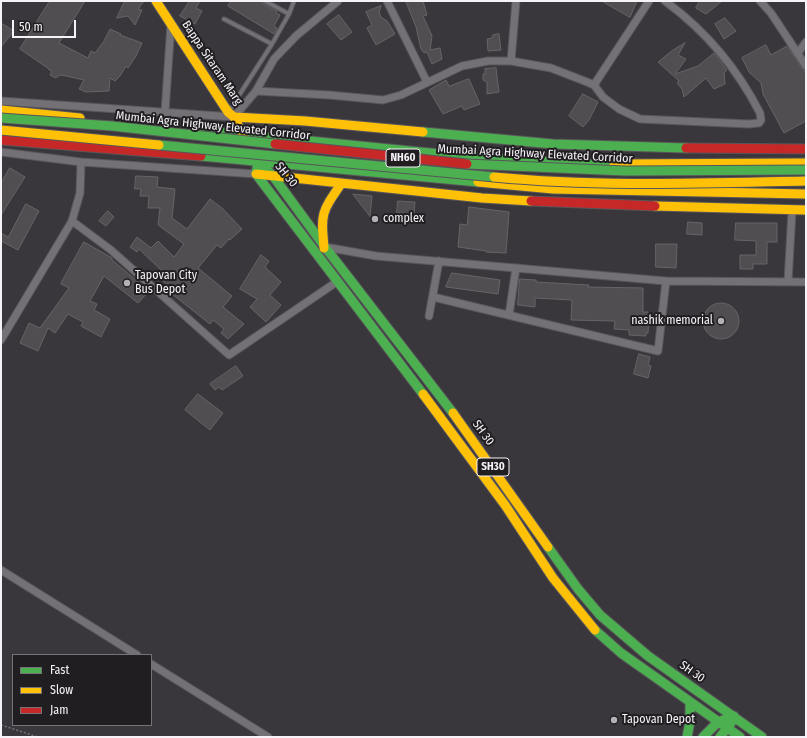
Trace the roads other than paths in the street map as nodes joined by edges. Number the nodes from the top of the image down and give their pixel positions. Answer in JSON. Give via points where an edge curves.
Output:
{"nodes":[{"id":1,"x":156,"y":1,"type":"edge"},
{"id":2,"x":265,"y":1,"type":"edge"},
{"id":3,"x":294,"y":1,"type":"edge"},
{"id":4,"x":338,"y":1,"type":"edge"},
{"id":5,"x":387,"y":1,"type":"edge"},
{"id":6,"x":516,"y":1,"type":"edge"},
{"id":7,"x":649,"y":1,"type":"edge"},
{"id":8,"x":665,"y":1,"type":"edge"},
{"id":9,"x":760,"y":1,"type":"edge"},
{"id":10,"x":289,"y":14,"type":"junction"},
{"id":11,"x":224,"y":19,"type":"dead end"},
{"id":12,"x":171,"y":24,"type":"junction"},
{"id":13,"x":806,"y":42,"type":"edge"},
{"id":14,"x":272,"y":44,"type":"junction"},
{"id":15,"x":798,"y":53,"type":"junction"},
{"id":16,"x":511,"y":60,"type":"junction"},
{"id":17,"x":806,"y":66,"type":"edge"},
{"id":18,"x":427,"y":82,"type":"junction"},
{"id":19,"x":594,"y":85,"type":"junction"},
{"id":20,"x":256,"y":91,"type":"junction"},
{"id":21,"x":1,"y":101,"type":"edge"},
{"id":22,"x":1,"y":110,"type":"edge"},
{"id":23,"x":165,"y":112,"type":"junction"},
{"id":24,"x":231,"y":114,"type":"junction"},
{"id":25,"x":1,"y":118,"type":"edge"},
{"id":26,"x":1,"y":130,"type":"edge"},
{"id":27,"x":242,"y":134,"type":"junction"},
{"id":28,"x":1,"y":140,"type":"edge"},
{"id":29,"x":806,"y":149,"type":"edge"},
{"id":30,"x":1,"y":152,"type":"edge"},
{"id":31,"x":258,"y":161,"type":"junction"},
{"id":32,"x":81,"y":162,"type":"junction"},
{"id":33,"x":806,"y":163,"type":"edge"},
{"id":34,"x":806,"y":170,"type":"edge"},
{"id":35,"x":256,"y":174,"type":"junction"},
{"id":36,"x":273,"y":176,"type":"junction"},
{"id":37,"x":806,"y":181,"type":"edge"},
{"id":38,"x":341,"y":184,"type":"junction"},
{"id":39,"x":806,"y":194,"type":"edge"},
{"id":40,"x":792,"y":210,"type":"junction"},
{"id":41,"x":806,"y":210,"type":"edge"},
{"id":42,"x":72,"y":221,"type":"junction"},
{"id":43,"x":325,"y":247,"type":"junction"},
{"id":44,"x":320,"y":257,"type":"junction"},
{"id":45,"x":439,"y":261,"type":"junction"},
{"id":46,"x":516,"y":268,"type":"junction"},
{"id":47,"x":338,"y":281,"type":"junction"},
{"id":48,"x":666,"y":281,"type":"junction"},
{"id":49,"x":788,"y":282,"type":"junction"},
{"id":50,"x":806,"y":282,"type":"edge"},
{"id":51,"x":433,"y":297,"type":"junction"},
{"id":52,"x":509,"y":315,"type":"junction"},
{"id":53,"x":429,"y":316,"type":"dead end"},
{"id":54,"x":1,"y":340,"type":"edge"},
{"id":55,"x":1,"y":570,"type":"edge"},
{"id":56,"x":596,"y":610,"type":"junction"},
{"id":57,"x":585,"y":618,"type":"junction"},
{"id":58,"x":135,"y":654,"type":"edge"},
{"id":59,"x":152,"y":665,"type":"edge"},
{"id":60,"x":690,"y":702,"type":"junction"},
{"id":61,"x":734,"y":716,"type":"junction"},
{"id":62,"x":718,"y":722,"type":"junction"},
{"id":63,"x":728,"y":729,"type":"junction"},
{"id":64,"x":268,"y":737,"type":"edge"},
{"id":65,"x":687,"y":737,"type":"edge"},
{"id":66,"x":703,"y":737,"type":"edge"},
{"id":67,"x":720,"y":737,"type":"edge"},
{"id":68,"x":740,"y":737,"type":"edge"},
{"id":69,"x":762,"y":737,"type":"edge"}],
"edges":[{"from":1,"to":12,"type":"main road","name":"Bappa Sitaram Marg"},
{"from":2,"to":10,"type":"lane"},
{"from":3,"to":10,"type":"lane"},
{"from":4,"to":20,"type":"street","via":[[274,59]]},
{"from":5,"to":18,"type":"street"},
{"from":6,"to":16,"type":"street"},
{"from":7,"to":19,"type":"street"},
{"from":8,"to":19,"type":"street","via":[[702,32],[723,54],[754,101],[760,113],[760,122],[749,124],[640,118],[625,113],[613,105]]},
{"from":9,"to":15,"type":"street"},
{"from":10,"to":14,"type":"lane"},
{"from":11,"to":14,"type":"lane"},
{"from":12,"to":23,"type":"street"},
{"from":12,"to":24,"type":"main road","name":"Bappa Sitaram Marg"},
{"from":13,"to":15,"type":"street"},
{"from":14,"to":24,"type":"lane"},
{"from":15,"to":17,"type":"street"},
{"from":16,"to":18,"type":"street","via":[[462,66]]},
{"from":16,"to":19,"type":"street","via":[[556,70]]},
{"from":18,"to":20,"type":"street","via":[[401,95],[383,100]]},
{"from":20,"to":24,"type":"street"},
{"from":21,"to":23,"type":"street"},
{"from":22,"to":27,"type":"main road"},
{"from":23,"to":24,"type":"street"},
{"from":24,"to":27,"type":"main road","name":"Bappa Sitaram Marg"},
{"from":24,"to":29,"type":"main road","via":[[518,141],[645,147]]},
{"from":25,"to":34,"type":"main road","name":"Mumbai Agra Highway Elevated Corridor","number":"NH60","bridge":true,"via":[[166,132],[447,162],[556,170]]},
{"from":26,"to":37,"type":"main road","name":"Mumbai Agra Highway Elevated Corridor","number":"NH60","bridge":true,"via":[[525,180],[676,184]]},
{"from":27,"to":31,"type":"main road","name":"Bappa Sitaram Marg"},
{"from":27,"to":33,"type":"main road","via":[[450,155],[582,164]]},
{"from":28,"to":31,"type":"main road"},
{"from":30,"to":32,"type":"street"},
{"from":31,"to":35,"type":"main road","name":"SH 30"},
{"from":31,"to":36,"type":"main road","name":"SH 30","number":"SH30"},
{"from":31,"to":39,"type":"main road","via":[[553,189]]},
{"from":32,"to":35,"type":"street"},
{"from":32,"to":42,"type":"street","via":[[80,193]]},
{"from":35,"to":36,"type":"main road"},
{"from":35,"to":44,"type":"main road","name":"SH 30","number":"SH30"},
{"from":36,"to":38,"type":"main road"},
{"from":36,"to":43,"type":"main road","name":"SH 30","number":"SH30"},
{"from":38,"to":40,"type":"main road","via":[[482,198],[581,204]]},
{"from":38,"to":43,"type":"main road","via":[[324,209],[322,221]]},
{"from":40,"to":41,"type":"main road"},
{"from":40,"to":49,"type":"street"},
{"from":42,"to":47,"type":"street","via":[[111,250],[229,355]]},
{"from":42,"to":54,"type":"street"},
{"from":43,"to":44,"type":"main road"},
{"from":43,"to":45,"type":"street","via":[[376,256]]},
{"from":43,"to":56,"type":"main road","name":"SH 30","number":"SH30","via":[[461,423]]},
{"from":44,"to":47,"type":"main road","name":"SH 30","number":"SH30"},
{"from":45,"to":46,"type":"street"},
{"from":45,"to":51,"type":"street"},
{"from":46,"to":48,"type":"street"},
{"from":46,"to":52,"type":"street"},
{"from":47,"to":57,"type":"main road","name":"SH 30","number":"SH30","via":[[505,504],[553,578]]},
{"from":48,"to":49,"type":"street"},
{"from":48,"to":52,"type":"street","via":[[658,352]]},
{"from":49,"to":50,"type":"street"},
{"from":51,"to":52,"type":"street"},
{"from":51,"to":53,"type":"street"},
{"from":55,"to":58,"type":"street"},
{"from":56,"to":57,"type":"main road"},
{"from":56,"to":61,"type":"main road","name":"SH 30","number":"SH30","via":[[648,656]]},
{"from":57,"to":60,"type":"main road","name":"SH 30","number":"SH30","via":[[590,626],[621,653]]},
{"from":59,"to":64,"type":"street"},
{"from":60,"to":62,"type":"main road","name":"SH 30","number":"SH30"},
{"from":60,"to":65,"type":"main road"},
{"from":61,"to":62,"type":"main road"},
{"from":61,"to":63,"type":"main road"},
{"from":61,"to":69,"type":"main road","name":"SH 30","number":"SH30"},
{"from":62,"to":63,"type":"main road","name":"SH 30","number":"SH30"},
{"from":62,"to":66,"type":"main road"},
{"from":63,"to":67,"type":"main road"},
{"from":63,"to":68,"type":"main road","name":"SH 30","number":"SH30"}]}
